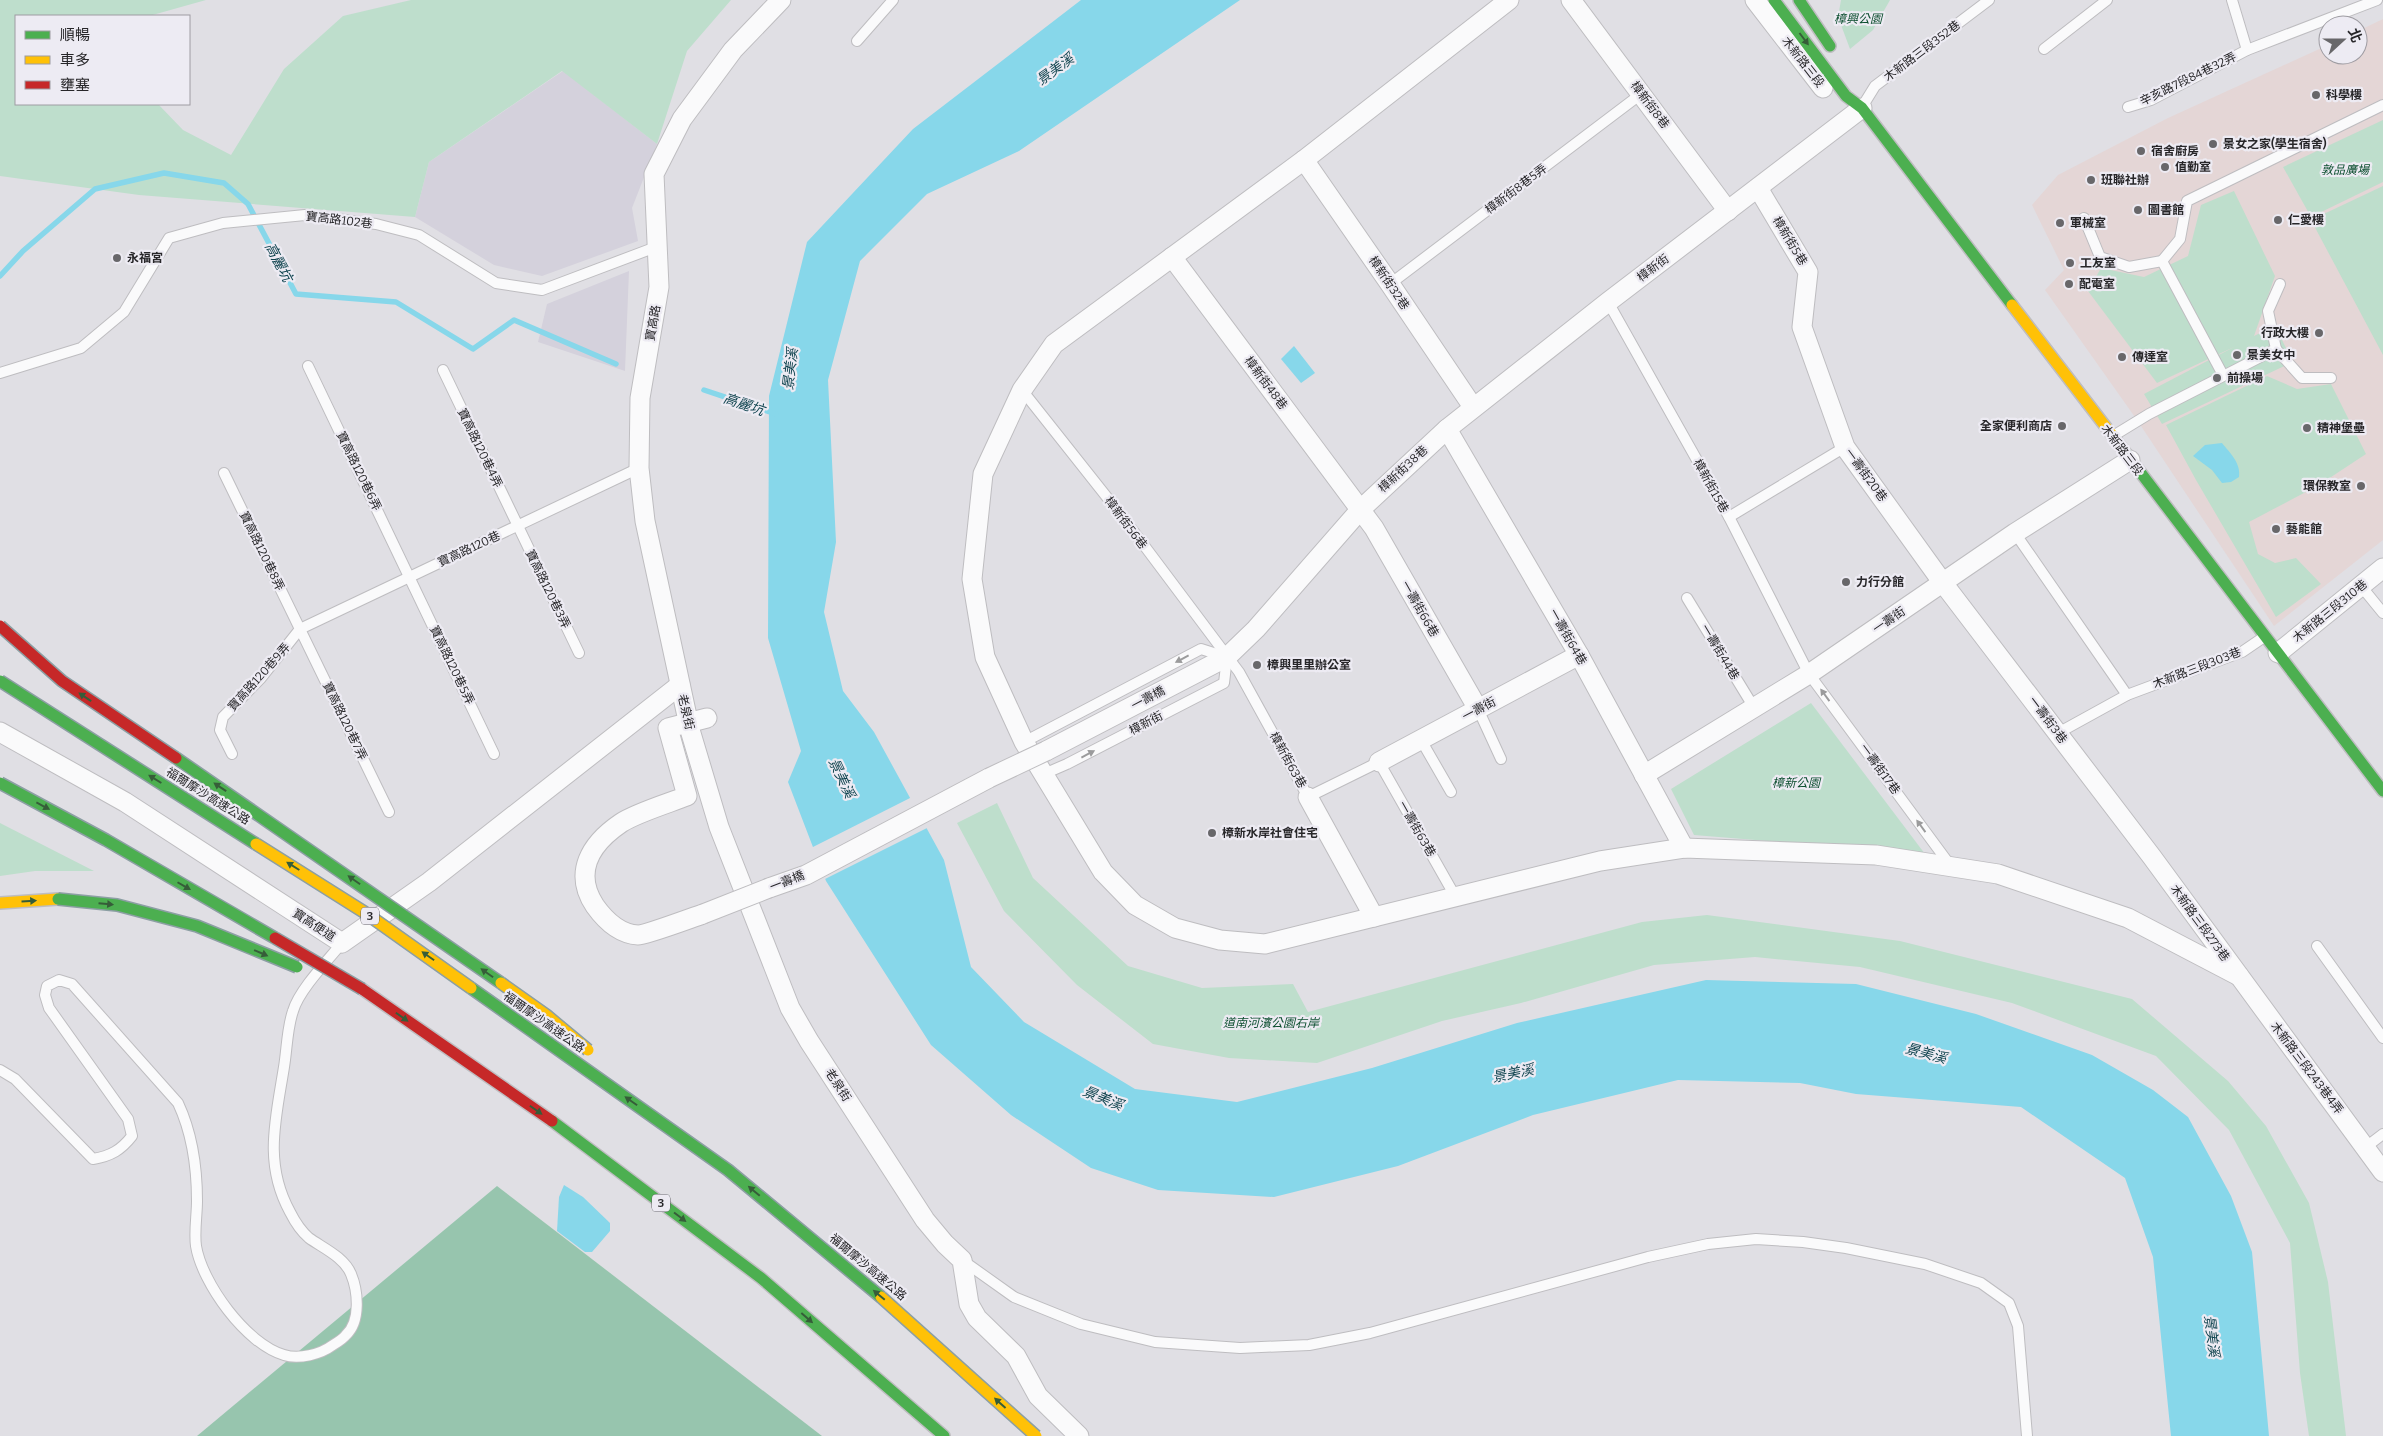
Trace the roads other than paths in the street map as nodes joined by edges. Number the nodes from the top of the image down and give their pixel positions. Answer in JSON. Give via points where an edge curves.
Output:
{"nodes":[{"id":1,"x":781,"y":0,"type":"edge"},
{"id":2,"x":893,"y":0,"type":"edge"},
{"id":3,"x":1509,"y":0,"type":"edge"},
{"id":4,"x":1571,"y":0,"type":"edge"},
{"id":5,"x":1755,"y":0,"type":"edge"},
{"id":6,"x":1774,"y":0,"type":"edge"},
{"id":7,"x":1799,"y":0,"type":"edge"},
{"id":8,"x":1989,"y":0,"type":"edge"},
{"id":9,"x":2107,"y":0,"type":"edge"},
{"id":10,"x":2232,"y":0,"type":"edge"},
{"id":11,"x":2377,"y":0,"type":"edge"},
{"id":12,"x":1826,"y":14,"type":"dead end"},
{"id":13,"x":857,"y":40,"type":"dead end"},
{"id":14,"x":1826,"y":40,"type":"junction"},
{"id":15,"x":2044,"y":49,"type":"dead end"},
{"id":16,"x":2248,"y":50,"type":"junction"},
{"id":17,"x":1836,"y":55,"type":"dead end"},
{"id":18,"x":1641,"y":94,"type":"junction"},
{"id":19,"x":1860,"y":101,"type":"junction"},
{"id":20,"x":2383,"y":106,"type":"edge"},
{"id":21,"x":2128,"y":107,"type":"dead end"},
{"id":22,"x":1304,"y":160,"type":"junction"},
{"id":23,"x":1758,"y":188,"type":"junction"},
{"id":24,"x":1728,"y":211,"type":"junction"},
{"id":25,"x":2084,"y":218,"type":"dead end"},
{"id":26,"x":656,"y":247,"type":"junction"},
{"id":27,"x":1172,"y":257,"type":"junction"},
{"id":28,"x":2162,"y":261,"type":"junction"},
{"id":29,"x":1390,"y":284,"type":"junction"},
{"id":30,"x":2280,"y":284,"type":"dead end"},
{"id":31,"x":1608,"y":302,"type":"junction"},
{"id":32,"x":1802,"y":327,"type":"joint"},
{"id":33,"x":2276,"y":349,"type":"junction"},
{"id":34,"x":308,"y":366,"type":"dead end"},
{"id":35,"x":443,"y":370,"type":"dead end"},
{"id":36,"x":0,"y":373,"type":"edge"},
{"id":37,"x":2223,"y":375,"type":"junction"},
{"id":38,"x":2331,"y":378,"type":"dead end"},
{"id":39,"x":1022,"y":390,"type":"junction"},
{"id":40,"x":1472,"y":407,"type":"junction"},
{"id":41,"x":1446,"y":429,"type":"junction"},
{"id":42,"x":2113,"y":437,"type":"junction"},
{"id":43,"x":1845,"y":447,"type":"junction"},
{"id":44,"x":2130,"y":460,"type":"junction"},
{"id":45,"x":639,"y":468,"type":"junction"},
{"id":46,"x":224,"y":473,"type":"dead end"},
{"id":47,"x":1360,"y":510,"type":"junction"},
{"id":48,"x":1729,"y":517,"type":"junction"},
{"id":49,"x":518,"y":526,"type":"junction"},
{"id":50,"x":2015,"y":533,"type":"junction"},
{"id":51,"x":2383,"y":568,"type":"edge"},
{"id":52,"x":410,"y":577,"type":"junction"},
{"id":53,"x":1943,"y":583,"type":"junction"},
{"id":54,"x":2361,"y":586,"type":"junction"},
{"id":55,"x":1687,"y":598,"type":"dead end"},
{"id":56,"x":2382,"y":609,"type":"edge"},
{"id":57,"x":0,"y":626,"type":"edge"},
{"id":58,"x":300,"y":629,"type":"junction"},
{"id":59,"x":2265,"y":636,"type":"junction"},
{"id":60,"x":579,"y":653,"type":"dead end"},
{"id":61,"x":2278,"y":653,"type":"junction"},
{"id":62,"x":1579,"y":656,"type":"junction"},
{"id":63,"x":1227,"y":657,"type":"junction"},
{"id":64,"x":1809,"y":674,"type":"junction"},
{"id":65,"x":0,"y":681,"type":"edge"},
{"id":66,"x":680,"y":685,"type":"junction"},
{"id":67,"x":2127,"y":695,"type":"junction"},
{"id":68,"x":1753,"y":706,"type":"junction"},
{"id":69,"x":1478,"y":709,"type":"junction"},
{"id":70,"x":707,"y":718,"type":"dead end"},
{"id":71,"x":688,"y":723,"type":"junction"},
{"id":72,"x":0,"y":732,"type":"edge"},
{"id":73,"x":2058,"y":733,"type":"junction"},
{"id":74,"x":1421,"y":740,"type":"junction"},
{"id":75,"x":1024,"y":742,"type":"junction"},
{"id":76,"x":232,"y":754,"type":"dead end"},
{"id":77,"x":494,"y":754,"type":"dead end"},
{"id":78,"x":1501,"y":759,"type":"dead end"},
{"id":79,"x":1379,"y":762,"type":"junction"},
{"id":80,"x":1044,"y":774,"type":"junction"},
{"id":81,"x":1644,"y":775,"type":"junction"},
{"id":82,"x":0,"y":783,"type":"edge"},
{"id":83,"x":2383,"y":791,"type":"edge"},
{"id":84,"x":1451,"y":792,"type":"dead end"},
{"id":85,"x":1308,"y":797,"type":"junction"},
{"id":86,"x":389,"y":812,"type":"dead end"},
{"id":87,"x":1684,"y":848,"type":"junction"},
{"id":88,"x":2152,"y":857,"type":"joint"},
{"id":89,"x":1950,"y":865,"type":"junction"},
{"id":90,"x":1455,"y":896,"type":"junction"},
{"id":91,"x":0,"y":903,"type":"edge"},
{"id":92,"x":1374,"y":917,"type":"junction"},
{"id":93,"x":342,"y":943,"type":"junction"},
{"id":94,"x":2317,"y":946,"type":"dead end"},
{"id":95,"x":2243,"y":982,"type":"junction"},
{"id":96,"x":362,"y":989,"type":"junction"},
{"id":97,"x":2383,"y":1038,"type":"edge"},
{"id":98,"x":599,"y":1060,"type":"dead end"},
{"id":99,"x":0,"y":1070,"type":"edge"},
{"id":100,"x":629,"y":1086,"type":"dead end"},
{"id":101,"x":2383,"y":1134,"type":"edge"},
{"id":102,"x":2374,"y":1160,"type":"edge"},
{"id":103,"x":728,"y":1170,"type":"junction"},
{"id":104,"x":2383,"y":1183,"type":"edge"},
{"id":105,"x":962,"y":1260,"type":"junction"},
{"id":106,"x":1038,"y":1396,"type":"junction"},
{"id":107,"x":944,"y":1436,"type":"edge"},
{"id":108,"x":1026,"y":1436,"type":"edge"},
{"id":109,"x":1036,"y":1436,"type":"edge"},
{"id":110,"x":1079,"y":1436,"type":"edge"},
{"id":111,"x":2027,"y":1436,"type":"edge"}],
"edges":[{"from":1,"to":26,"type":"street","name":"寶高路","via":[[732,50],[682,119],[654,174]]},
{"from":2,"to":13,"type":"lane"},
{"from":3,"to":22,"type":"street"},
{"from":4,"to":18,"type":"street","name":"樟新街8巷"},
{"from":5,"to":19,"type":"street","name":"木新路三段","via":[[1834,102]]},
{"from":6,"to":19,"type":"main road","name":"木新路三段","one_way":true,"via":[[1846,96]]},
{"from":7,"to":14,"type":"main road"},
{"from":8,"to":19,"type":"lane","name":"木新路三段352巷"},
{"from":9,"to":15,"type":"lane"},
{"from":10,"to":16,"type":"lane"},
{"from":11,"to":16,"type":"lane","name":"辛亥路7段84巷32弄"},
{"from":12,"to":14,"type":"main road"},
{"from":14,"to":17,"type":"main road"},
{"from":16,"to":21,"type":"lane","name":"辛亥路7段84巷32弄","via":[[2151,100]]},
{"from":18,"to":24,"type":"street","name":"樟新街8巷"},
{"from":18,"to":29,"type":"lane","name":"樟新街8巷5弄"},
{"from":19,"to":23,"type":"street","name":"樟新街"},
{"from":19,"to":42,"type":"main road","name":"木新路三段"},
{"from":20,"to":28,"type":"lane","via":[[2187,201],[2180,239]]},
{"from":22,"to":27,"type":"street"},
{"from":22,"to":29,"type":"street","name":"樟新街32巷"},
{"from":23,"to":24,"type":"street","name":"樟新街"},
{"from":23,"to":32,"type":"street","name":"樟新街5巷","via":[[1808,272]]},
{"from":24,"to":31,"type":"street","name":"樟新街"},
{"from":25,"to":28,"type":"lane","via":[[2100,256],[2129,268]]},
{"from":26,"to":36,"type":"lane","name":"寶高路102巷","via":[[542,290],[496,283],[419,235],[376,224],[305,215],[223,223],[169,238],[124,312],[81,348]]},
{"from":26,"to":45,"type":"street","name":"寶高路","via":[[659,287],[640,398]]},
{"from":27,"to":39,"type":"street","via":[[1054,344]]},
{"from":27,"to":47,"type":"street","name":"樟新街48巷"},
{"from":28,"to":37,"type":"lane"},
{"from":29,"to":40,"type":"street","name":"樟新街32巷"},
{"from":30,"to":33,"type":"lane","via":[[2268,311]]},
{"from":31,"to":40,"type":"street","name":"樟新街"},
{"from":31,"to":48,"type":"lane","name":"樟新街15巷"},
{"from":32,"to":43,"type":"street","name":"一壽街20巷"},
{"from":33,"to":37,"type":"lane"},
{"from":33,"to":38,"type":"lane","via":[[2302,378]]},
{"from":34,"to":52,"type":"lane","name":"寶高路120巷6弄"},
{"from":35,"to":49,"type":"lane","name":"寶高路120巷4弄"},
{"from":37,"to":42,"type":"lane","via":[[2137,420]]},
{"from":39,"to":63,"type":"lane","name":"樟新街56巷","via":[[1125,520]]},
{"from":39,"to":75,"type":"street","via":[[983,474],[972,579],[985,656]]},
{"from":40,"to":41,"type":"street","name":"樟新街"},
{"from":41,"to":47,"type":"street","name":"樟新街38巷"},
{"from":41,"to":62,"type":"street","name":"一壽街64巷"},
{"from":42,"to":44,"type":"main road","name":"木新路三段"},
{"from":43,"to":48,"type":"lane"},
{"from":43,"to":53,"type":"street","name":"一壽街20巷"},
{"from":44,"to":50,"type":"street","name":"一壽街"},
{"from":44,"to":59,"type":"main road","name":"木新路三段"},
{"from":45,"to":49,"type":"lane","name":"寶高路120巷"},
{"from":45,"to":66,"type":"street","name":"寶高路","via":[[645,521]]},
{"from":46,"to":58,"type":"lane","name":"寶高路120巷8弄"},
{"from":47,"to":63,"type":"street"},
{"from":47,"to":69,"type":"street","name":"一壽街66巷","via":[[1374,528]]},
{"from":48,"to":64,"type":"lane","name":"樟新街15巷"},
{"from":49,"to":52,"type":"lane","name":"寶高路120巷"},
{"from":49,"to":60,"type":"lane","name":"寶高路120巷3弄"},
{"from":50,"to":53,"type":"street","name":"一壽街"},
{"from":50,"to":67,"type":"lane"},
{"from":51,"to":54,"type":"street","name":"木新路三段310巷"},
{"from":52,"to":58,"type":"lane","name":"寶高路120巷"},
{"from":52,"to":77,"type":"lane","name":"寶高路120巷5弄"},
{"from":53,"to":64,"type":"street","name":"一壽街"},
{"from":53,"to":73,"type":"street","name":"一壽街3巷"},
{"from":54,"to":56,"type":"lane"},
{"from":54,"to":61,"type":"street","name":"木新路三段310巷"},
{"from":55,"to":68,"type":"lane","name":"一壽街44巷"},
{"from":98,"to":57,"type":"main road","one_way":true,"bridge":true,"via":[[538,1009],[253,809],[62,681]]},
{"from":58,"to":76,"type":"lane","name":"寶高路120巷9弄","via":[[261,678],[223,716],[220,730]]},
{"from":58,"to":86,"type":"lane","name":"寶高路120巷7弄"},
{"from":59,"to":61,"type":"main road","name":"木新路三段"},
{"from":59,"to":67,"type":"lane","name":"木新路三段303巷","via":[[2242,652]]},
{"from":61,"to":83,"type":"main road","name":"木新路三段"},
{"from":62,"to":69,"type":"street","name":"一壽街"},
{"from":62,"to":81,"type":"street","name":"一壽街64巷"},
{"from":63,"to":71,"type":"street","name":"一壽橋","bridge":true,"via":[[806,875],[638,935],[615,928],[600,913],[586,893],[584,872],[590,854],[621,823],[688,796],[668,728]]},
{"from":63,"to":75,"type":"lane","one_way":true,"via":[[1201,648]]},
{"from":80,"to":63,"type":"lane","name":"樟新街","one_way":true,"via":[[1224,682]]},
{"from":63,"to":85,"type":"lane","name":"樟新街63巷","via":[[1239,672]]},
{"from":64,"to":68,"type":"street","name":"一壽街"},
{"from":89,"to":64,"type":"lane","name":"一壽街17巷","one_way":true},
{"from":103,"to":65,"type":"main road","name":"福爾摩沙高速公路","number":"3","one_way":true,"bridge":true,"via":[[364,912]]},
{"from":66,"to":71,"type":"street","name":"老泉街"},
{"from":66,"to":93,"type":"street","name":"寶高便道","via":[[430,882]]},
{"from":67,"to":73,"type":"lane","name":"木新路三段303巷"},
{"from":68,"to":81,"type":"street","name":"一壽街"},
{"from":69,"to":74,"type":"street","name":"一壽街"},
{"from":69,"to":78,"type":"lane"},
{"from":70,"to":71,"type":"street","name":"一壽橋"},
{"from":71,"to":105,"type":"street","name":"老泉街","via":[[719,828],[790,1008],[925,1220]]},
{"from":72,"to":93,"type":"street","name":"寶高便道","via":[[125,802]]},
{"from":73,"to":88,"type":"street","name":"一壽街3巷"},
{"from":74,"to":79,"type":"street","name":"一壽街"},
{"from":74,"to":84,"type":"lane"},
{"from":75,"to":80,"type":"street"},
{"from":79,"to":85,"type":"lane","name":"樟新街63巷"},
{"from":79,"to":90,"type":"lane","name":"一壽街63巷"},
{"from":80,"to":92,"type":"street","via":[[1102,872],[1136,905],[1174,928],[1220,940],[1265,944]]},
{"from":81,"to":87,"type":"street","name":"一壽街64巷"},
{"from":82,"to":96,"type":"main road","number":"3","one_way":true,"bridge":true,"via":[[106,840]]},
{"from":85,"to":92,"type":"street"},
{"from":87,"to":89,"type":"street","via":[[1876,855]]},
{"from":87,"to":90,"type":"street","via":[[1600,861]]},
{"from":88,"to":95,"type":"street","name":"木新路三段273巷"},
{"from":89,"to":95,"type":"street","via":[[1998,874],[2128,918]]},
{"from":90,"to":92,"type":"street"},
{"from":91,"to":96,"type":"main road","one_way":true,"bridge":true,"via":[[58,900],[117,905],[197,926],[287,964]]},
{"from":93,"to":99,"type":"lane","via":[[318,970],[293,1010],[272,1144],[276,1180],[290,1212],[307,1236],[335,1255],[350,1272],[357,1292],[356,1313],[348,1334],[327,1349],[305,1356],[285,1356],[267,1348],[230,1313],[208,1282],[196,1246],[193,1143],[178,1103],[72,984],[59,980],[47,986],[45,995],[49,1008],[128,1120],[132,1136],[122,1149],[107,1157],[93,1159],[15,1078]]},
{"from":94,"to":97,"type":"lane"},
{"from":95,"to":102,"type":"street","name":"木新路三段243巷4弄"},
{"from":96,"to":107,"type":"main road","number":"3","one_way":true,"via":[[572,1135],[761,1278]]},
{"from":100,"to":103,"type":"main road","bridge":true},
{"from":101,"to":102,"type":"lane"},
{"from":102,"to":104,"type":"street","name":"木新路三段243巷4弄"},
{"from":109,"to":103,"type":"main road","name":"福爾摩沙高速公路","number":"3","one_way":true,"bridge":true,"via":[[899,1312]]},
{"from":105,"to":106,"type":"street","via":[[969,1304],[977,1318],[1016,1356]]},
{"from":105,"to":111,"type":"lane","via":[[1014,1297],[1081,1324],[1155,1342],[1240,1348],[1309,1345],[1370,1333],[1648,1256],[1708,1244],[1756,1240],[1846,1248],[1934,1267],[1981,1283],[2009,1303],[2018,1326]]},
{"from":106,"to":108,"type":"street"},
{"from":106,"to":110,"type":"street"}]}
